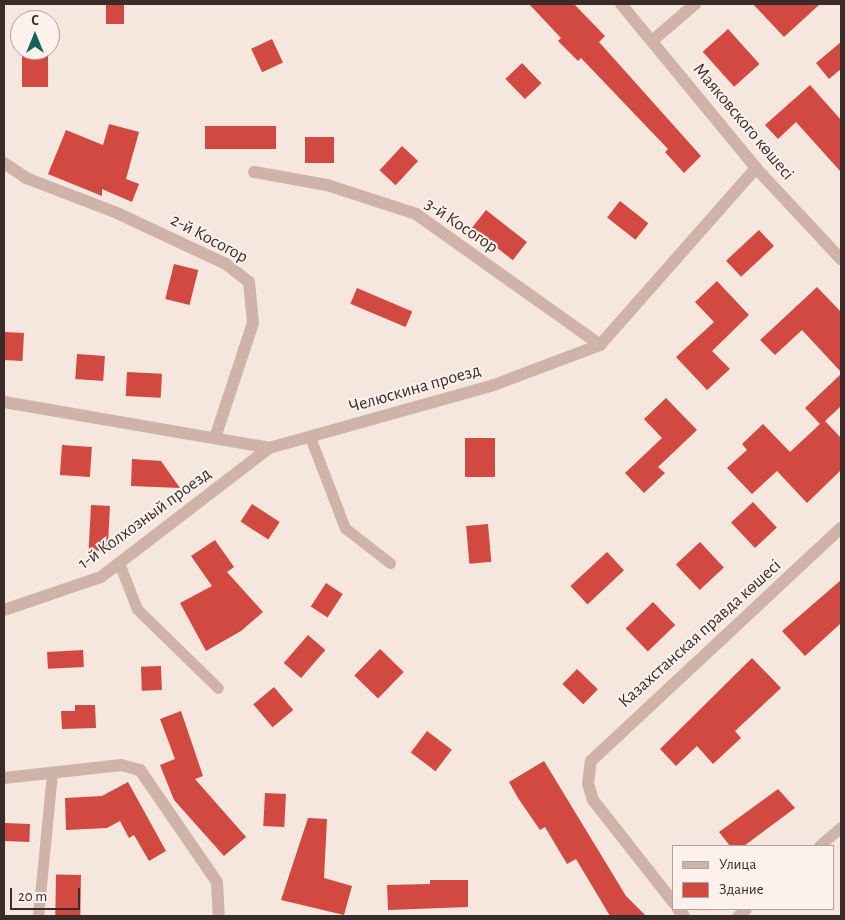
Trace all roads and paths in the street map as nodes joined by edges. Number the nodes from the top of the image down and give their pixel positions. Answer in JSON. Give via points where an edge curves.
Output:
{"nodes":[{"id":1,"x":621,"y":4,"type":"edge"},
{"id":2,"x":695,"y":4,"type":"edge"},
{"id":3,"x":652,"y":41,"type":"junction"},
{"id":4,"x":4,"y":163,"type":"edge"},
{"id":5,"x":756,"y":168,"type":"junction"},
{"id":6,"x":254,"y":172,"type":"dead end"},
{"id":7,"x":841,"y":258,"type":"edge"},
{"id":8,"x":600,"y":345,"type":"junction"},
{"id":9,"x":4,"y":402,"type":"edge"},
{"id":10,"x":310,"y":437,"type":"junction"},
{"id":11,"x":215,"y":438,"type":"junction"},
{"id":12,"x":269,"y":448,"type":"junction"},
{"id":13,"x":841,"y":528,"type":"edge"},
{"id":14,"x":119,"y":563,"type":"junction"},
{"id":15,"x":390,"y":563,"type":"dead end"},
{"id":16,"x":4,"y":610,"type":"edge"},
{"id":17,"x":218,"y":688,"type":"dead end"},
{"id":18,"x":52,"y":773,"type":"junction"},
{"id":19,"x":4,"y":778,"type":"edge"},
{"id":20,"x":841,"y":827,"type":"edge"},
{"id":21,"x":820,"y":845,"type":"edge"},
{"id":22,"x":672,"y":901,"type":"edge"},
{"id":23,"x":38,"y":916,"type":"edge"},
{"id":24,"x":219,"y":916,"type":"edge"}],
"edges":[{"from":1,"to":3,"type":"street","name":"Маяковского көшесі"},
{"from":2,"to":3,"type":"street"},
{"from":3,"to":5,"type":"street","name":"Маяковского көшесі"},
{"from":4,"to":11,"type":"street","name":"2-й Косогор","via":[[26,178],[117,213],[226,264],[249,282],[253,323]]},
{"from":5,"to":7,"type":"street","name":"Маяковского көшесі"},
{"from":5,"to":8,"type":"street","name":"Челюскина проезд"},
{"from":6,"to":8,"type":"street","name":"3-й Косогор","via":[[328,185],[416,214]]},
{"from":8,"to":10,"type":"street","name":"Челюскина проезд","via":[[494,385]]},
{"from":9,"to":11,"type":"street","name":"Челюскина проезд"},
{"from":10,"to":12,"type":"street","name":"Челюскина проезд"},
{"from":10,"to":15,"type":"lane","via":[[345,528]]},
{"from":11,"to":12,"type":"street","name":"Челюскина проезд"},
{"from":12,"to":14,"type":"street","name":"1-й Колхозный проезд"},
{"from":13,"to":22,"type":"street","name":"Казахстанская правда көшесі","via":[[595,754],[588,769],[593,800]]},
{"from":14,"to":16,"type":"street","name":"1-й Колхозный проезд","via":[[88,584]]},
{"from":14,"to":17,"type":"lane","via":[[137,609]]},
{"from":18,"to":19,"type":"street"},
{"from":18,"to":23,"type":"lane"},
{"from":18,"to":24,"type":"street","via":[[134,766],[145,775],[217,882]]},
{"from":20,"to":21,"type":"lane"}]}
